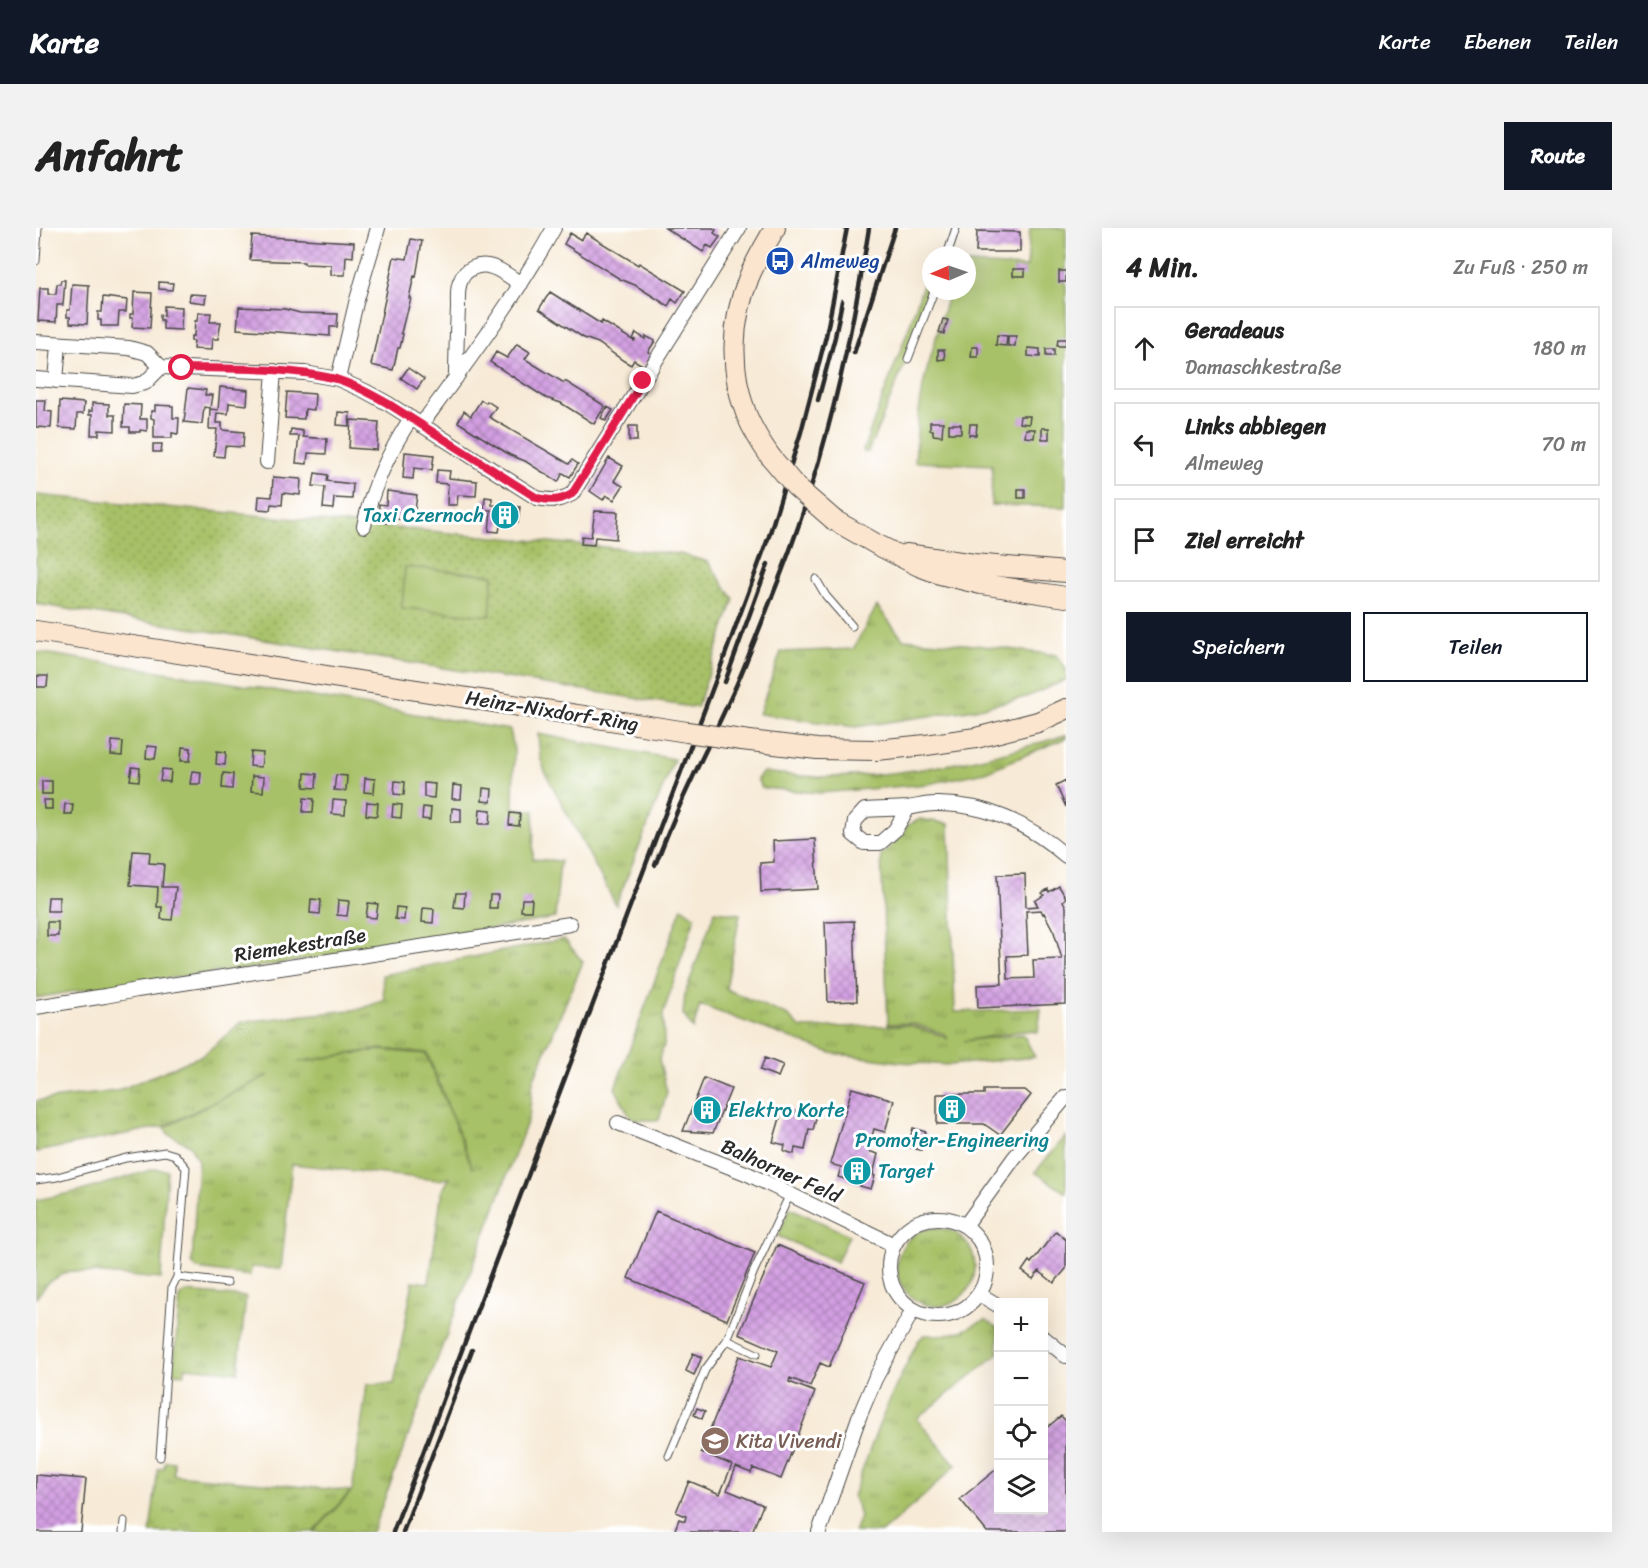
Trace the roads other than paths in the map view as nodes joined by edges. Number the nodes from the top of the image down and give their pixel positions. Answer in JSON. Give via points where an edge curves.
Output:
{"nodes":[{"id":1,"x":38,"y":228,"type":"edge"},
{"id":2,"x":378,"y":228,"type":"edge"},
{"id":3,"x":554,"y":228,"type":"edge"},
{"id":4,"x":739,"y":228,"type":"edge"},
{"id":5,"x":775,"y":228,"type":"edge"},
{"id":6,"x":956,"y":228,"type":"edge"},
{"id":7,"x":949,"y":246,"type":"edge"},
{"id":8,"x":36,"y":261,"type":"edge"},
{"id":9,"x":521,"y":284,"type":"junction"},
{"id":10,"x":931,"y":300,"type":"edge"},
{"id":11,"x":36,"y":342,"type":"edge"},
{"id":12,"x":58,"y":344,"type":"junction"},
{"id":13,"x":909,"y":359,"type":"dead end"},
{"id":14,"x":161,"y":367,"type":"junction"},
{"id":15,"x":274,"y":371,"type":"junction"},
{"id":16,"x":456,"y":378,"type":"junction"},
{"id":17,"x":36,"y":379,"type":"edge"},
{"id":18,"x":338,"y":379,"type":"junction"},
{"id":19,"x":56,"y":381,"type":"junction"},
{"id":20,"x":416,"y":422,"type":"junction"},
{"id":21,"x":267,"y":462,"type":"dead end"},
{"id":22,"x":364,"y":526,"type":"dead end"},
{"id":23,"x":894,"y":552,"type":"junction"},
{"id":24,"x":1066,"y":572,"type":"edge"},
{"id":25,"x":816,"y":579,"type":"dead end"},
{"id":26,"x":1066,"y":597,"type":"edge"},
{"id":27,"x":852,"y":626,"type":"dead end"},
{"id":28,"x":36,"y":631,"type":"edge"},
{"id":29,"x":1066,"y":709,"type":"edge"},
{"id":30,"x":908,"y":808,"type":"dead end"},
{"id":31,"x":1066,"y":856,"type":"edge"},
{"id":32,"x":570,"y":924,"type":"dead end"},
{"id":33,"x":36,"y":1006,"type":"edge"},
{"id":34,"x":1066,"y":1097,"type":"edge"},
{"id":35,"x":618,"y":1123,"type":"dead end"},
{"id":36,"x":36,"y":1180,"type":"edge"},
{"id":37,"x":790,"y":1194,"type":"junction"},
{"id":38,"x":965,"y":1226,"type":"junction"},
{"id":39,"x":894,"y":1245,"type":"junction"},
{"id":40,"x":177,"y":1277,"type":"junction"},
{"id":41,"x":227,"y":1282,"type":"dead end"},
{"id":42,"x":980,"y":1294,"type":"junction"},
{"id":43,"x":994,"y":1303,"type":"edge"},
{"id":44,"x":913,"y":1310,"type":"junction"},
{"id":45,"x":727,"y":1340,"type":"junction"},
{"id":46,"x":1048,"y":1341,"type":"edge"},
{"id":47,"x":757,"y":1354,"type":"dead end"},
{"id":48,"x":1066,"y":1356,"type":"edge"},
{"id":49,"x":669,"y":1456,"type":"dead end"},
{"id":50,"x":160,"y":1457,"type":"dead end"},
{"id":51,"x":124,"y":1521,"type":"dead end"},
{"id":52,"x":123,"y":1532,"type":"edge"},
{"id":53,"x":819,"y":1532,"type":"edge"}],
"edges":[{"from":1,"to":8,"type":"lane"},
{"from":2,"to":18,"type":"street"},
{"from":3,"to":9,"type":"street"},
{"from":4,"to":20,"type":"street","via":[[572,494],[562,499],[537,498]]},
{"from":5,"to":23,"type":"main road","bridge":true,"via":[[749,277],[737,315],[734,349],[741,399],[756,435],[796,487],[834,520]]},
{"from":6,"to":7,"type":"lane"},
{"from":9,"to":16,"type":"street"},
{"from":9,"to":16,"type":"street","via":[[495,267],[481,265],[460,280]]},
{"from":10,"to":13,"type":"lane"},
{"from":11,"to":12,"type":"street"},
{"from":12,"to":14,"type":"street","via":[[129,348],[147,353]]},
{"from":12,"to":19,"type":"street"},
{"from":14,"to":15,"type":"street"},
{"from":14,"to":19,"type":"street","via":[[145,383],[132,386]]},
{"from":15,"to":18,"type":"street"},
{"from":15,"to":21,"type":"street"},
{"from":16,"to":20,"type":"street"},
{"from":17,"to":19,"type":"street"},
{"from":18,"to":20,"type":"street"},
{"from":20,"to":22,"type":"street","via":[[393,445],[376,483]]},
{"from":23,"to":24,"type":"main road"},
{"from":23,"to":26,"type":"main road","via":[[919,566],[958,579]]},
{"from":25,"to":27,"type":"lane"},
{"from":28,"to":29,"type":"main road","name":"Heinz-Nixdorf-Ring","bridge":true,"via":[[817,749],[876,750],[976,738],[1038,722]]},
{"from":30,"to":31,"type":"street","via":[[936,804],[980,809],[1026,826]]},
{"from":32,"to":33,"type":"street","name":"Riemekestraße"},
{"from":34,"to":38,"type":"street","via":[[1014,1158]]},
{"from":35,"to":37,"type":"street","name":"Balhorner Feld"},
{"from":36,"to":40,"type":"lane","via":[[126,1158],[165,1152],[176,1155],[186,1168]]},
{"from":37,"to":39,"type":"street","name":"Balhorner Feld"},
{"from":37,"to":45,"type":"lane"},
{"from":38,"to":39,"type":"street","via":[[950,1219],[917,1222]]},
{"from":38,"to":42,"type":"street","via":[[984,1250],[987,1272]]},
{"from":39,"to":44,"type":"street","via":[[889,1259],[893,1288]]},
{"from":40,"to":41,"type":"lane"},
{"from":40,"to":50,"type":"lane","via":[[172,1287]]},
{"from":42,"to":43,"type":"street"},
{"from":42,"to":44,"type":"street","via":[[956,1313],[942,1317]]},
{"from":44,"to":53,"type":"street","via":[[876,1379]]},
{"from":45,"to":47,"type":"lane"},
{"from":45,"to":49,"type":"lane","via":[[705,1370]]},
{"from":46,"to":48,"type":"street"},
{"from":51,"to":52,"type":"lane"}]}
